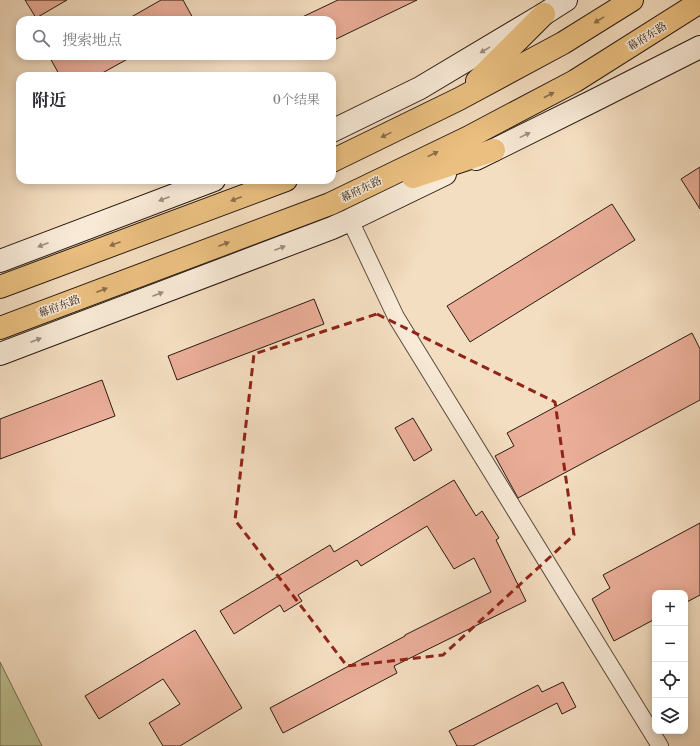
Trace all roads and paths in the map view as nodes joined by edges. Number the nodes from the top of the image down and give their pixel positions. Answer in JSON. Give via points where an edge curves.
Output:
{"nodes":[{"id":1,"x":566,"y":0,"type":"edge"},
{"id":2,"x":632,"y":0,"type":"edge"},
{"id":3,"x":700,"y":2,"type":"edge"},
{"id":4,"x":544,"y":14,"type":"junction"},
{"id":5,"x":700,"y":47,"type":"edge"},
{"id":6,"x":459,"y":99,"type":"junction"},
{"id":7,"x":336,"y":129,"type":"edge"},
{"id":8,"x":494,"y":150,"type":"junction"},
{"id":9,"x":336,"y":159,"type":"edge"},
{"id":10,"x":203,"y":184,"type":"edge"},
{"id":11,"x":275,"y":184,"type":"edge"},
{"id":12,"x":330,"y":204,"type":"junction"},
{"id":13,"x":350,"y":220,"type":"junction"},
{"id":14,"x":0,"y":261,"type":"edge"},
{"id":15,"x":0,"y":288,"type":"edge"},
{"id":16,"x":0,"y":328,"type":"edge"},
{"id":17,"x":0,"y":354,"type":"edge"},
{"id":18,"x":660,"y":746,"type":"edge"}],
"edges":[{"from":1,"to":4,"type":"main road"},
{"from":2,"to":6,"type":"highway","one_way":true,"via":[[563,42]]},
{"from":12,"to":3,"type":"highway","name":"幕府东路","one_way":true,"via":[[466,138],[575,81]]},
{"from":4,"to":6,"type":"highway"},
{"from":4,"to":7,"type":"main road","one_way":true,"via":[[420,88]]},
{"from":8,"to":5,"type":"main road","name":"幕府东路","one_way":true},
{"from":6,"to":9,"type":"highway","one_way":true},
{"from":8,"to":12,"type":"highway"},
{"from":8,"to":13,"type":"main road","name":"幕府东路"},
{"from":10,"to":14,"type":"main road","one_way":true},
{"from":11,"to":15,"type":"highway","one_way":true},
{"from":16,"to":12,"type":"highway","name":"幕府东路","one_way":true},
{"from":17,"to":13,"type":"main road","name":"幕府东路","one_way":true},
{"from":13,"to":18,"type":"street","via":[[396,317]]}]}
